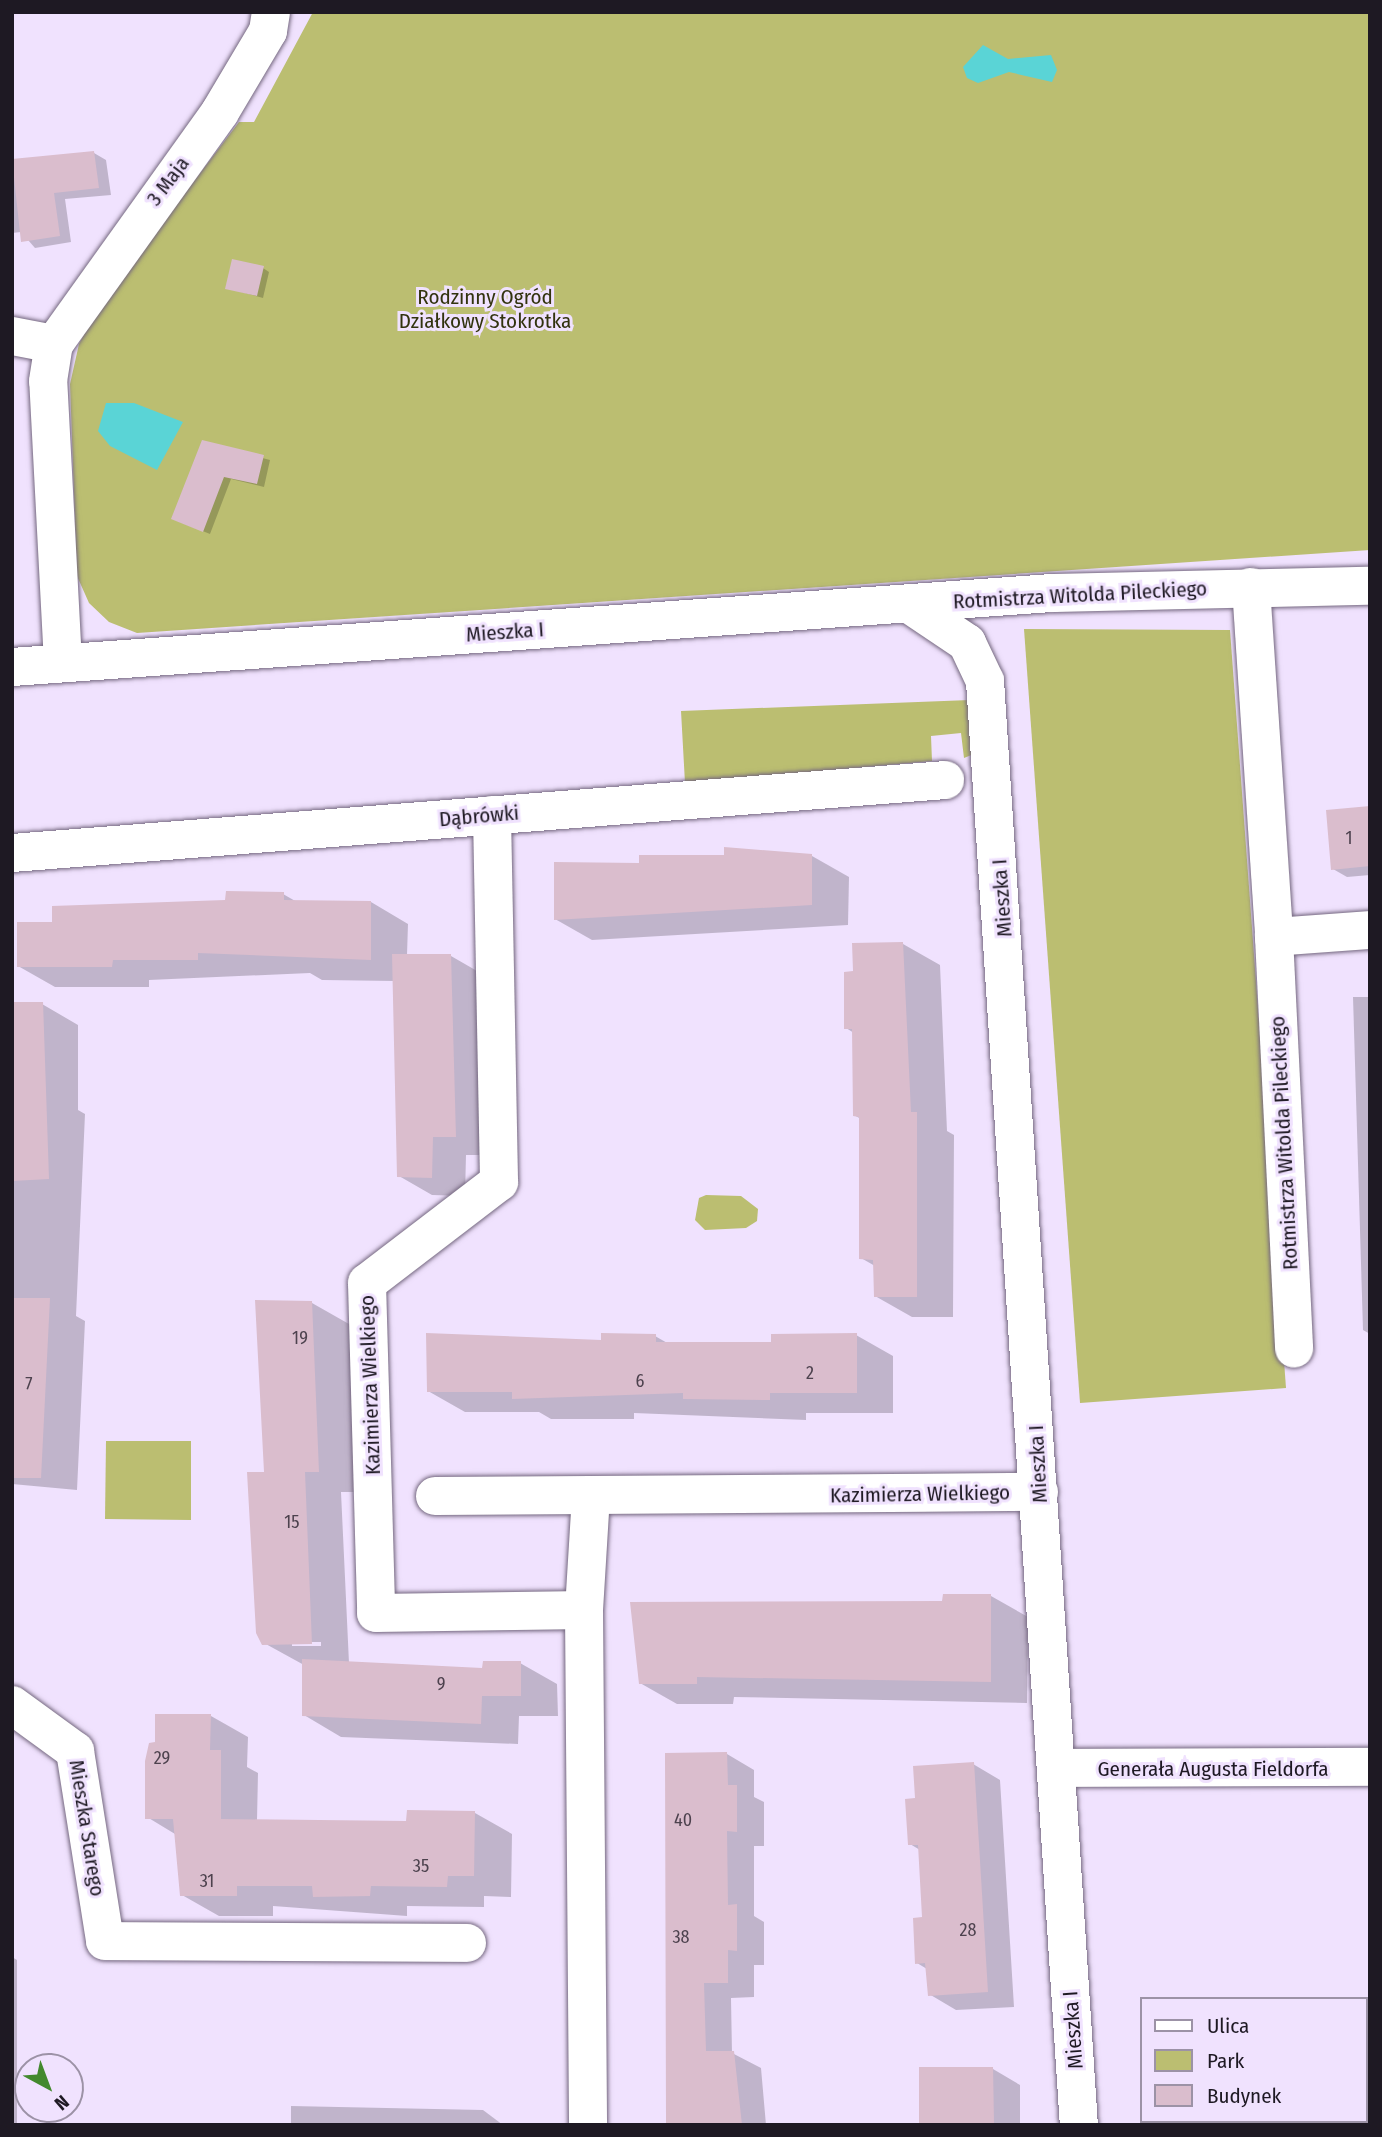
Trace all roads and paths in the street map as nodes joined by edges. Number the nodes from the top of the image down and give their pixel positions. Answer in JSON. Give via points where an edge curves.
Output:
{"nodes":[{"id":1,"x":271,"y":12,"type":"edge"},
{"id":2,"x":12,"y":336,"type":"edge"},
{"id":3,"x":54,"y":344,"type":"junction"},
{"id":4,"x":1370,"y":586,"type":"edge"},
{"id":5,"x":1251,"y":587,"type":"junction"},
{"id":6,"x":909,"y":604,"type":"junction"},
{"id":7,"x":63,"y":663,"type":"junction"},
{"id":8,"x":12,"y":667,"type":"edge"},
{"id":9,"x":945,"y":780,"type":"dead end"},
{"id":10,"x":492,"y":815,"type":"junction"},
{"id":11,"x":12,"y":853,"type":"edge"},
{"id":12,"x":1370,"y":930,"type":"edge"},
{"id":13,"x":1274,"y":937,"type":"junction"},
{"id":14,"x":1294,"y":1349,"type":"dead end"},
{"id":15,"x":1039,"y":1492,"type":"junction"},
{"id":16,"x":590,"y":1495,"type":"junction"},
{"id":17,"x":435,"y":1496,"type":"dead end"},
{"id":18,"x":584,"y":1611,"type":"junction"},
{"id":19,"x":12,"y":1705,"type":"edge"},
{"id":20,"x":1370,"y":1767,"type":"edge"},
{"id":21,"x":1056,"y":1768,"type":"junction"},
{"id":22,"x":467,"y":1943,"type":"dead end"},
{"id":23,"x":587,"y":2125,"type":"edge"},
{"id":24,"x":1079,"y":2125,"type":"edge"}],
"edges":[{"from":1,"to":3,"type":"street","name":"3 Maja","via":[[268,31],[220,112]]},
{"from":2,"to":3,"type":"street"},
{"from":3,"to":7,"type":"street","name":"3 Maja","via":[[48,381]]},
{"from":4,"to":5,"type":"street","name":"Rotmistrza Witolda Pileckiego"},
{"from":5,"to":6,"type":"street","name":"Rotmistrza Witolda Pileckiego"},
{"from":5,"to":13,"type":"street","name":"Rotmistrza Witolda Pileckiego"},
{"from":6,"to":7,"type":"street","name":"Mieszka I"},
{"from":6,"to":15,"type":"street","name":"Mieszka I","via":[[967,643],[985,681]]},
{"from":7,"to":8,"type":"street","name":"Mieszka I"},
{"from":9,"to":10,"type":"street","name":"Dąbrówki"},
{"from":10,"to":11,"type":"street","name":"Dąbrówki"},
{"from":10,"to":18,"type":"street","name":"Kazimierza Wielkiego","via":[[499,1182],[367,1283],[376,1613]]},
{"from":12,"to":13,"type":"street"},
{"from":13,"to":14,"type":"street","name":"Rotmistrza Witolda Pileckiego"},
{"from":15,"to":16,"type":"street","name":"Kazimierza Wielkiego"},
{"from":15,"to":21,"type":"street","name":"Mieszka I"},
{"from":16,"to":17,"type":"street","name":"Kazimierza Wielkiego"},
{"from":16,"to":18,"type":"street"},
{"from":18,"to":23,"type":"street"},
{"from":19,"to":22,"type":"street","name":"Mieszka Starego","via":[[75,1751],[105,1941]]},
{"from":20,"to":21,"type":"street","name":"Generała Augusta Fieldorfa"},
{"from":21,"to":24,"type":"street","name":"Mieszka I"}]}
